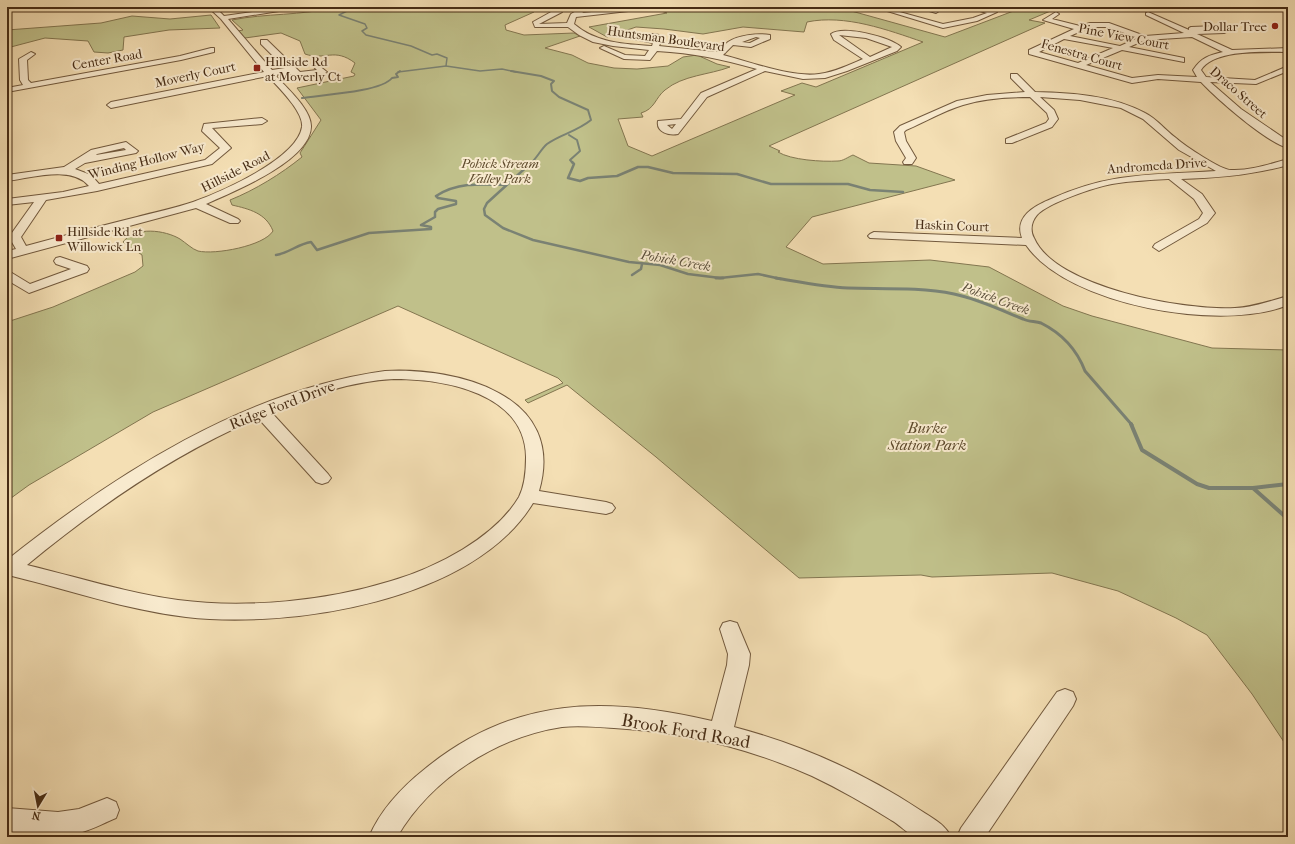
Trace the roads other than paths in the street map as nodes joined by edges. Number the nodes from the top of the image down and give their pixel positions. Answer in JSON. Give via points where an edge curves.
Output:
{"nodes":[{"id":1,"x":211,"y":7,"type":"edge"},
{"id":2,"x":301,"y":7,"type":"edge"},
{"id":3,"x":563,"y":7,"type":"edge"},
{"id":4,"x":588,"y":7,"type":"edge"},
{"id":5,"x":907,"y":7,"type":"edge"},
{"id":6,"x":919,"y":7,"type":"edge"},
{"id":7,"x":969,"y":7,"type":"edge"},
{"id":8,"x":629,"y":8,"type":"edge"},
{"id":9,"x":936,"y":11,"type":"dead end"},
{"id":10,"x":573,"y":14,"type":"junction"},
{"id":11,"x":1056,"y":14,"type":"dead end"},
{"id":12,"x":1148,"y":14,"type":"dead end"},
{"id":13,"x":223,"y":18,"type":"junction"},
{"id":14,"x":570,"y":25,"type":"junction"},
{"id":15,"x":1080,"y":28,"type":"junction"},
{"id":16,"x":1195,"y":34,"type":"junction"},
{"id":17,"x":1062,"y":36,"type":"junction"},
{"id":18,"x":590,"y":38,"type":"junction"},
{"id":19,"x":1144,"y":38,"type":"junction"},
{"id":20,"x":264,"y":42,"type":"dead end"},
{"id":21,"x":731,"y":42,"type":"dead end"},
{"id":22,"x":655,"y":45,"type":"junction"},
{"id":23,"x":1119,"y":48,"type":"junction"},
{"id":24,"x":211,"y":50,"type":"dead end"},
{"id":25,"x":1288,"y":50,"type":"edge"},
{"id":26,"x":1231,"y":53,"type":"junction"},
{"id":27,"x":31,"y":54,"type":"dead end"},
{"id":28,"x":716,"y":55,"type":"junction"},
{"id":29,"x":868,"y":59,"type":"junction"},
{"id":30,"x":1181,"y":60,"type":"dead end"},
{"id":31,"x":1078,"y":66,"type":"junction"},
{"id":32,"x":318,"y":67,"type":"dead end"},
{"id":33,"x":766,"y":68,"type":"junction"},
{"id":34,"x":1288,"y":68,"type":"edge"},
{"id":35,"x":291,"y":70,"type":"junction"},
{"id":36,"x":269,"y":73,"type":"junction"},
{"id":37,"x":1014,"y":76,"type":"dead end"},
{"id":38,"x":1203,"y":80,"type":"junction"},
{"id":39,"x":29,"y":86,"type":"junction"},
{"id":40,"x":7,"y":90,"type":"edge"},
{"id":41,"x":1034,"y":95,"type":"junction"},
{"id":42,"x":111,"y":105,"type":"dead end"},
{"id":43,"x":684,"y":121,"type":"dead end"},
{"id":44,"x":262,"y":122,"type":"dead end"},
{"id":45,"x":1009,"y":141,"type":"dead end"},
{"id":46,"x":1288,"y":144,"type":"edge"},
{"id":47,"x":82,"y":161,"type":"dead end"},
{"id":48,"x":908,"y":162,"type":"dead end"},
{"id":49,"x":1288,"y":162,"type":"edge"},
{"id":50,"x":1274,"y":167,"type":"junction"},
{"id":51,"x":67,"y":170,"type":"junction"},
{"id":52,"x":1288,"y":172,"type":"edge"},
{"id":53,"x":1228,"y":174,"type":"junction"},
{"id":54,"x":1171,"y":176,"type":"junction"},
{"id":55,"x":7,"y":178,"type":"edge"},
{"id":56,"x":97,"y":188,"type":"junction"},
{"id":57,"x":42,"y":198,"type":"junction"},
{"id":58,"x":7,"y":202,"type":"edge"},
{"id":59,"x":197,"y":204,"type":"junction"},
{"id":60,"x":234,"y":221,"type":"dead end"},
{"id":61,"x":874,"y":236,"type":"dead end"},
{"id":62,"x":1029,"y":242,"type":"junction"},
{"id":63,"x":1159,"y":247,"type":"dead end"},
{"id":64,"x":23,"y":251,"type":"junction"},
{"id":65,"x":7,"y":255,"type":"edge"},
{"id":66,"x":60,"y":261,"type":"dead end"},
{"id":67,"x":7,"y":274,"type":"edge"},
{"id":68,"x":1288,"y":300,"type":"edge"},
{"id":69,"x":261,"y":411,"type":"junction"},
{"id":70,"x":322,"y":478,"type":"dead end"},
{"id":71,"x":529,"y":496,"type":"junction"},
{"id":72,"x":606,"y":508,"type":"dead end"},
{"id":73,"x":9,"y":569,"type":"edge"},
{"id":74,"x":730,"y":629,"type":"dead end"},
{"id":75,"x":1065,"y":699,"type":"dead end"},
{"id":76,"x":721,"y":733,"type":"junction"},
{"id":77,"x":107,"y":810,"type":"dead end"},
{"id":78,"x":7,"y":820,"type":"edge"},
{"id":79,"x":382,"y":837,"type":"edge"},
{"id":80,"x":938,"y":837,"type":"edge"},
{"id":81,"x":970,"y":837,"type":"edge"}],
"edges":[{"from":1,"to":13,"type":"street","name":"Hillside Road"},
{"from":2,"to":13,"type":"street"},
{"from":3,"to":14,"type":"street","via":[[535,23],[537,26]]},
{"from":4,"to":10,"type":"street"},
{"from":5,"to":7,"type":"street","via":[[887,10],[943,26],[975,20],[994,12]]},
{"from":6,"to":9,"type":"street"},
{"from":8,"to":10,"type":"street","via":[[593,14]]},
{"from":10,"to":14,"type":"street"},
{"from":11,"to":15,"type":"street","name":"Fenestra Court","via":[[1046,20]]},
{"from":12,"to":16,"type":"street","via":[[1185,32]]},
{"from":13,"to":36,"type":"street","name":"Hillside Road"},
{"from":14,"to":18,"type":"street","name":"Huntsman Boulevard"},
{"from":15,"to":17,"type":"street","name":"Fenestra Court"},
{"from":15,"to":19,"type":"street","name":"Fenestra Court","via":[[1109,25]]},
{"from":16,"to":19,"type":"street"},
{"from":16,"to":26,"type":"street"},
{"from":17,"to":23,"type":"street","name":"Pine View Court"},
{"from":17,"to":31,"type":"street","name":"Fenestra Court","via":[[1032,52]]},
{"from":18,"to":22,"type":"street","name":"Huntsman Boulevard","via":[[621,45]]},
{"from":18,"to":22,"type":"street","via":[[581,41],[624,57],[647,58]]},
{"from":19,"to":23,"type":"street"},
{"from":20,"to":35,"type":"street"},
{"from":21,"to":28,"type":"street","via":[[723,52]]},
{"from":22,"to":28,"type":"street","name":"Huntsman Boulevard"},
{"from":23,"to":30,"type":"street","name":"Pine View Court"},
{"from":23,"to":31,"type":"street"},
{"from":24,"to":39,"type":"street","name":"Center Road","via":[[181,58]]},
{"from":25,"to":26,"type":"street","name":"Draco Street"},
{"from":26,"to":38,"type":"street","name":"Draco Street","via":[[1212,57],[1200,64],[1197,70]]},
{"from":27,"to":39,"type":"street","via":[[23,59],[24,80]]},
{"from":28,"to":33,"type":"street","name":"Huntsman Boulevard"},
{"from":29,"to":29,"type":"street","name":"Huntsman Boulevard","via":[[896,46],[861,35],[841,32],[835,34]]},
{"from":29,"to":33,"type":"street","name":"Huntsman Boulevard","via":[[821,76],[789,75]]},
{"from":31,"to":38,"type":"street","name":"Fenestra Court","via":[[1132,81],[1158,77]]},
{"from":32,"to":35,"type":"street","name":"Moverly Court","via":[[323,72],[298,75]]},
{"from":33,"to":43,"type":"street","via":[[704,95]]},
{"from":34,"to":38,"type":"street","via":[[1256,82]]},
{"from":35,"to":36,"type":"street","name":"Moverly Court"},
{"from":36,"to":42,"type":"street","name":"Moverly Court","via":[[229,79]]},
{"from":36,"to":59,"type":"street","name":"Hillside Road","via":[[303,112],[307,126],[304,137],[293,152],[269,170]]},
{"from":37,"to":41,"type":"street"},
{"from":38,"to":46,"type":"street","name":"Draco Street","via":[[1265,132]]},
{"from":39,"to":40,"type":"street","name":"Center Road"},
{"from":41,"to":45,"type":"street","via":[[1053,114],[1052,123]]},
{"from":41,"to":48,"type":"street","via":[[966,101],[903,128],[898,132],[911,158]]},
{"from":41,"to":53,"type":"street","via":[[1086,98],[1131,109],[1150,119],[1185,150]]},
{"from":44,"to":56,"type":"street","name":"Winding Hollow Way","via":[[207,126],[207,131],[226,148],[208,162]]},
{"from":47,"to":51,"type":"street"},
{"from":49,"to":50,"type":"street","name":"Andromeda Drive"},
{"from":50,"to":52,"type":"street"},
{"from":50,"to":53,"type":"street","name":"Andromeda Drive"},
{"from":51,"to":55,"type":"street"},
{"from":51,"to":56,"type":"street","via":[[87,177]]},
{"from":53,"to":54,"type":"street","name":"Andromeda Drive"},
{"from":54,"to":62,"type":"street","name":"Andromeda Drive","via":[[1119,180],[1076,190],[1032,213],[1025,234]]},
{"from":54,"to":63,"type":"street","via":[[1200,199],[1209,213],[1203,221]]},
{"from":56,"to":57,"type":"street","name":"Winding Hollow Way"},
{"from":57,"to":58,"type":"street","name":"Winding Hollow Way"},
{"from":57,"to":64,"type":"street","via":[[15,238]]},
{"from":59,"to":60,"type":"street"},
{"from":59,"to":64,"type":"street","name":"Hillside Road"},
{"from":61,"to":62,"type":"street","name":"Haskin Court"},
{"from":62,"to":68,"type":"street","via":[[1046,260],[1073,278],[1125,298],[1156,305],[1206,312],[1243,312]]},
{"from":64,"to":65,"type":"street","name":"Hillside Road"},
{"from":66,"to":67,"type":"street","via":[[83,269],[29,290]]},
{"from":69,"to":70,"type":"street"},
{"from":69,"to":71,"type":"street","name":"Ridge Ford Drive","via":[[342,382],[386,375],[432,376],[469,384],[507,403],[520,417],[532,438],[536,460]]},
{"from":69,"to":73,"type":"street","name":"Ridge Ford Drive","via":[[211,433],[140,472],[53,532]]},
{"from":71,"to":72,"type":"street"},
{"from":71,"to":73,"type":"street","name":"Ridge Ford Drive","via":[[510,522],[487,543],[462,560],[403,587],[336,602],[260,610],[188,609],[146,602]]},
{"from":74,"to":76,"type":"street","via":[[739,654]]},
{"from":75,"to":81,"type":"street"},
{"from":76,"to":79,"type":"street","name":"Brook Ford Road","via":[[636,718],[562,717],[504,732],[446,765],[406,802]]},
{"from":76,"to":80,"type":"street","name":"Brook Ford Road","via":[[759,744],[844,780],[906,814]]},
{"from":77,"to":78,"type":"street","via":[[74,822],[60,824],[42,825]]}]}
